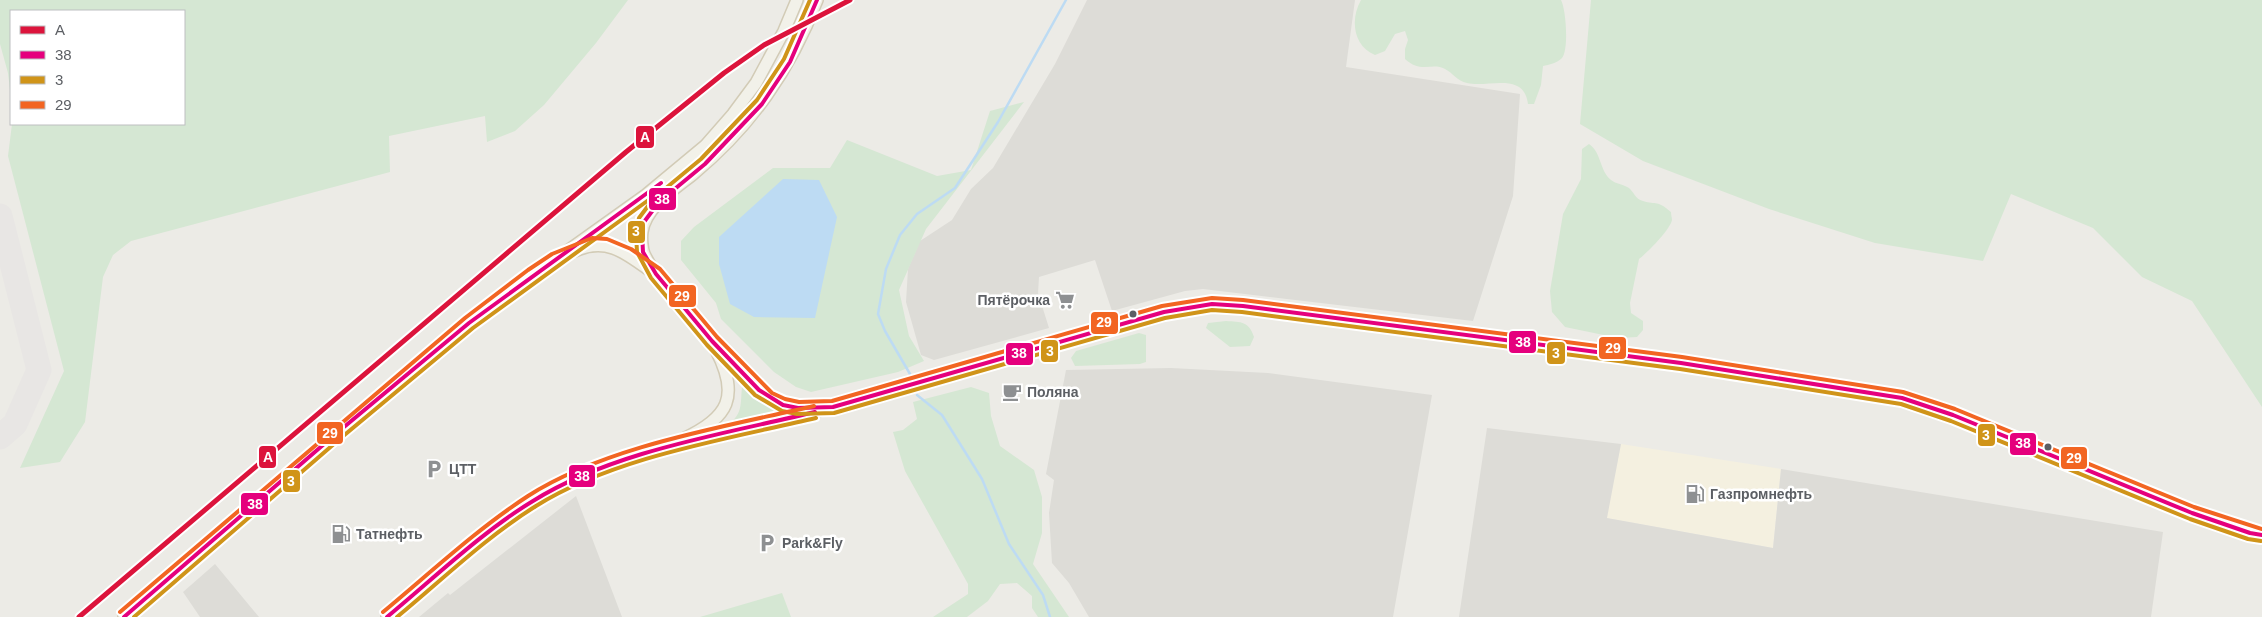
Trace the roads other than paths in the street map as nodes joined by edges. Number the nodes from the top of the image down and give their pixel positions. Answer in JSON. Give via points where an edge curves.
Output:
{"nodes":[{"id":1,"x":797,"y":0,"type":"edge"},
{"id":2,"x":817,"y":0,"type":"edge"},
{"id":3,"x":555,"y":260,"type":"junction"},
{"id":4,"x":656,"y":274,"type":"junction"},
{"id":5,"x":712,"y":341,"type":"junction"},
{"id":6,"x":833,"y":407,"type":"junction"},
{"id":7,"x":664,"y":448,"type":"junction"},
{"id":8,"x":2262,"y":535,"type":"edge"},
{"id":9,"x":124,"y":617,"type":"edge"},
{"id":10,"x":387,"y":617,"type":"edge"}],
"edges":[{"from":1,"to":3,"type":"main road","via":[[756,83],[705,146],[646,195]]},
{"from":2,"to":4,"type":"main road","via":[[790,62],[762,104],[705,164],[659,202],[644,222],[643,252]]},
{"from":3,"to":4,"type":"main road","via":[[587,246],[606,245],[629,255]]},
{"from":3,"to":9,"type":"main road","via":[[469,323]]},
{"from":4,"to":5,"type":"main road"},
{"from":5,"to":6,"type":"main road","via":[[768,398],[798,408]]},
{"from":5,"to":7,"type":"main road","via":[[721,359],[728,389],[722,414],[711,425]]},
{"from":6,"to":7,"type":"main road"},
{"from":6,"to":8,"type":"main road","via":[[1164,312],[1212,304],[1243,306],[1688,364],[1902,398],[1953,415],[2192,513]]},
{"from":7,"to":10,"type":"main road","via":[[587,473],[532,501]]}]}
